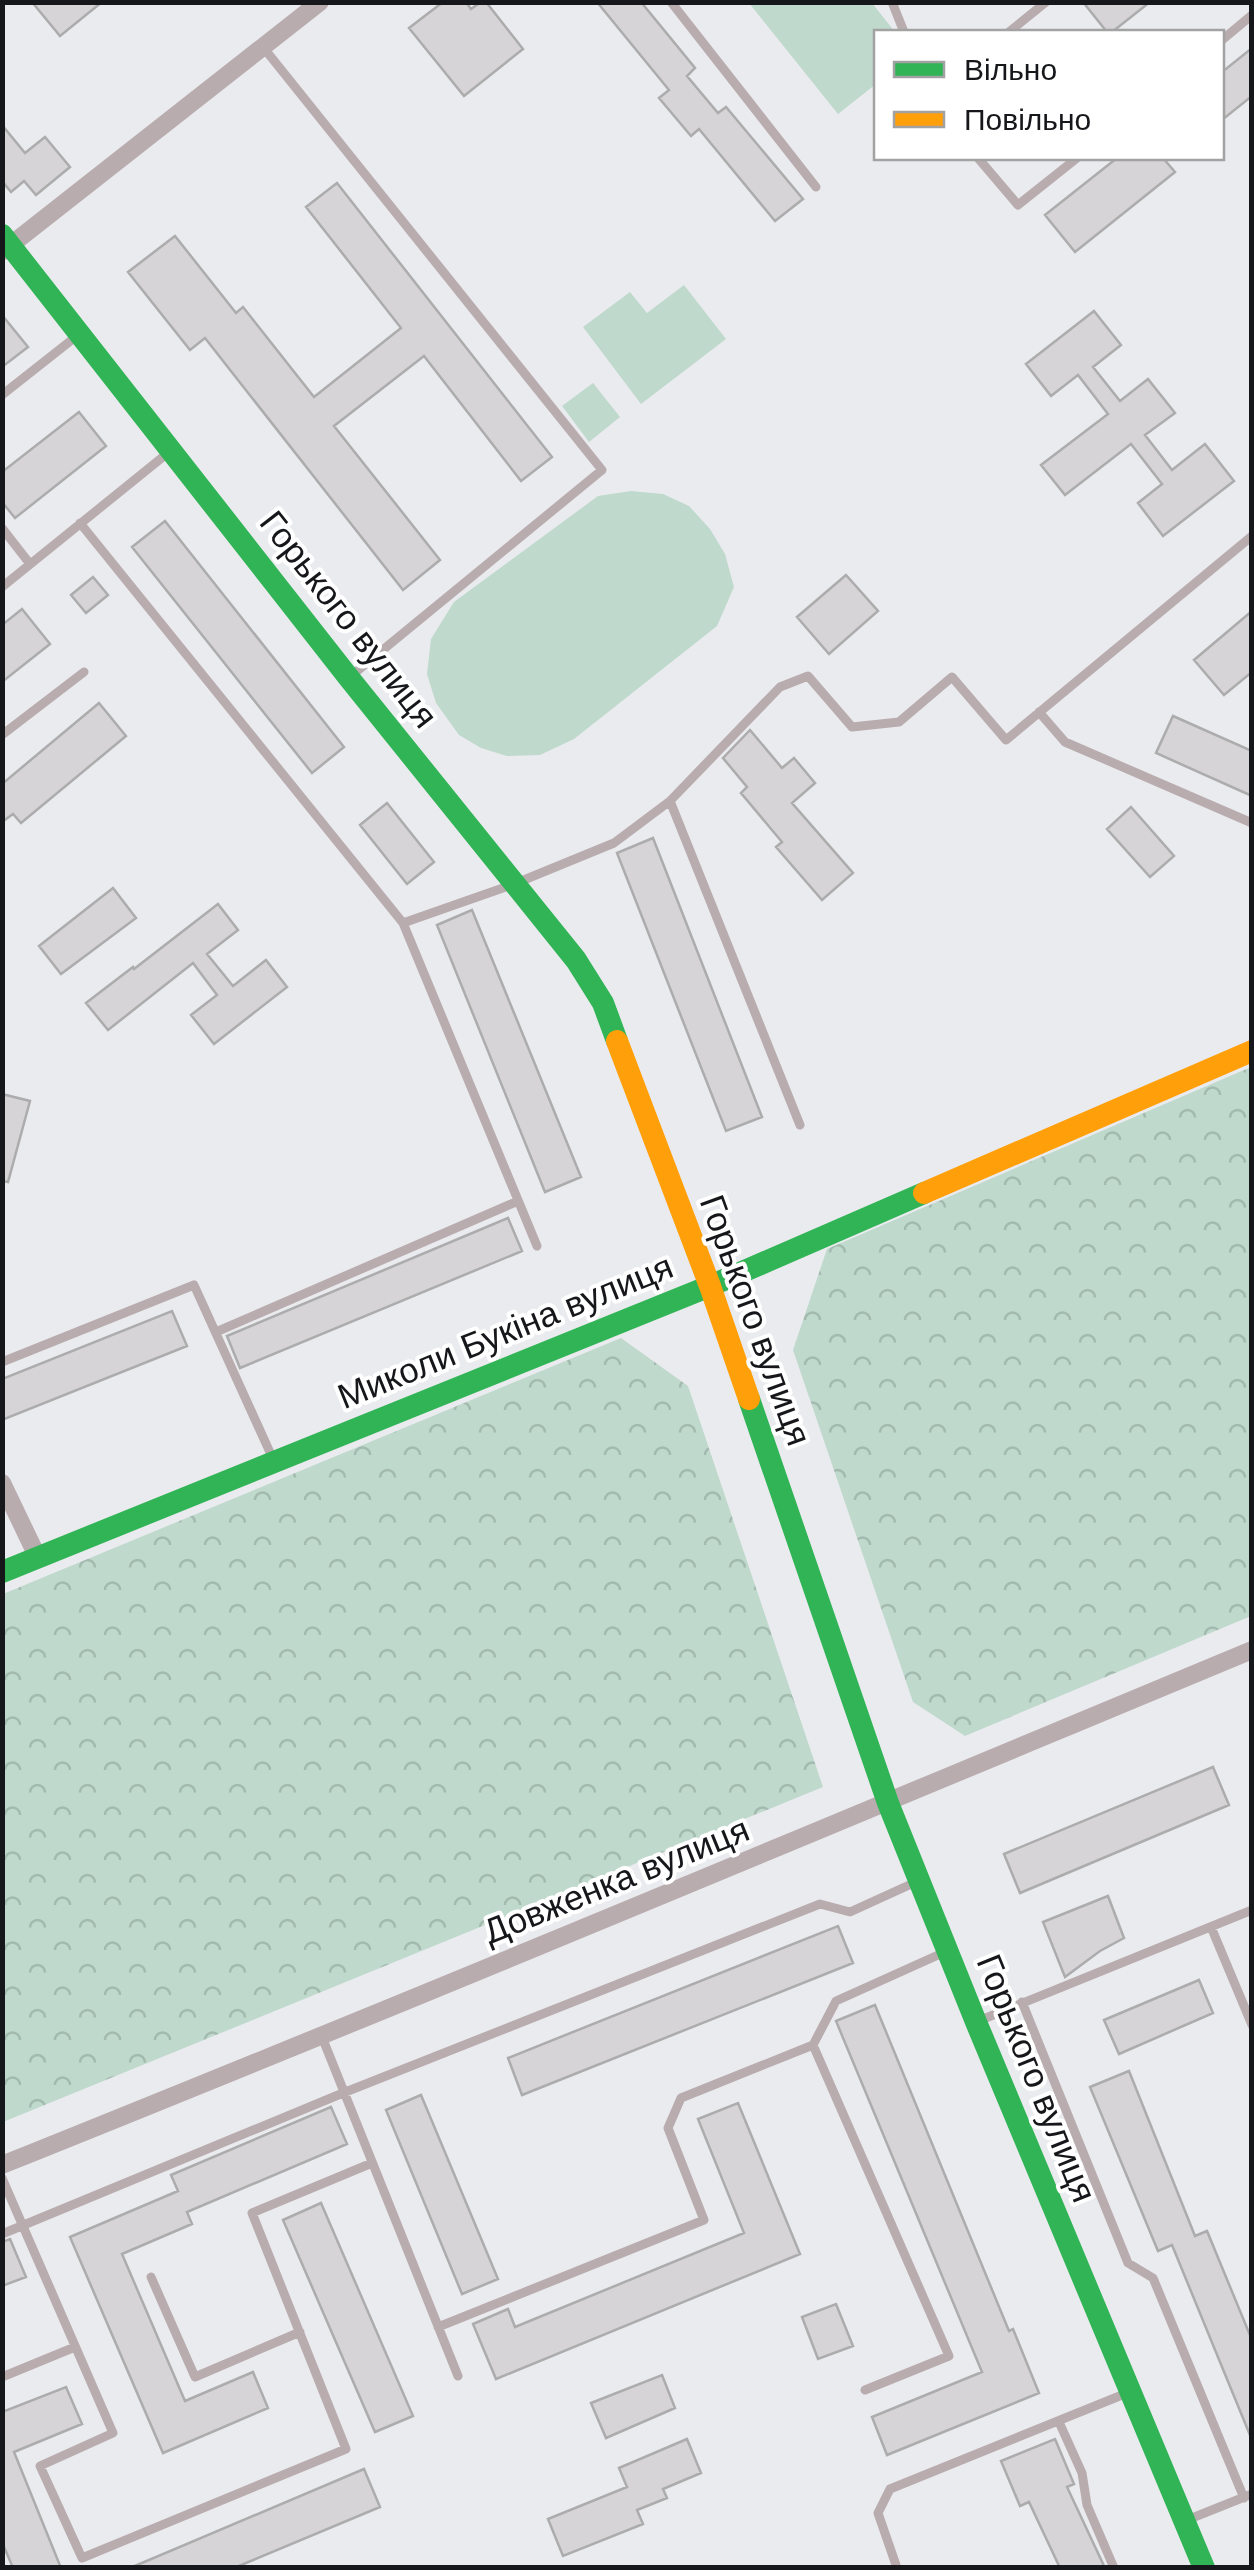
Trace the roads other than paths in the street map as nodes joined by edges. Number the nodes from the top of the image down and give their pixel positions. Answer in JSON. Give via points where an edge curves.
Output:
{"nodes":[{"id":1,"x":320,"y":2,"type":"edge"},
{"id":2,"x":671,"y":2,"type":"edge"},
{"id":3,"x":892,"y":2,"type":"edge"},
{"id":4,"x":1046,"y":2,"type":"edge"},
{"id":5,"x":1252,"y":15,"type":"edge"},
{"id":6,"x":903,"y":30,"type":"edge"},
{"id":7,"x":1011,"y":30,"type":"edge"},
{"id":8,"x":1224,"y":38,"type":"edge"},
{"id":9,"x":263,"y":47,"type":"junction"},
{"id":10,"x":980,"y":160,"type":"edge"},
{"id":11,"x":1074,"y":160,"type":"edge"},
{"id":12,"x":816,"y":187,"type":"dead end"},
{"id":13,"x":5,"y":243,"type":"edge"},
{"id":14,"x":80,"y":333,"type":"junction"},
{"id":15,"x":2,"y":395,"type":"edge"},
{"id":16,"x":172,"y":450,"type":"junction"},
{"id":17,"x":80,"y":523,"type":"junction"},
{"id":18,"x":2,"y":528,"type":"edge"},
{"id":19,"x":1252,"y":536,"type":"edge"},
{"id":20,"x":30,"y":564,"type":"junction"},
{"id":21,"x":2,"y":587,"type":"edge"},
{"id":22,"x":84,"y":672,"type":"dead end"},
{"id":23,"x":349,"y":678,"type":"junction"},
{"id":24,"x":1038,"y":712,"type":"junction"},
{"id":25,"x":2,"y":735,"type":"edge"},
{"id":26,"x":670,"y":801,"type":"junction"},
{"id":27,"x":1252,"y":823,"type":"edge"},
{"id":28,"x":514,"y":884,"type":"junction"},
{"id":29,"x":403,"y":924,"type":"junction"},
{"id":30,"x":1252,"y":1051,"type":"edge"},
{"id":31,"x":800,"y":1126,"type":"dead end"},
{"id":32,"x":518,"y":1200,"type":"junction"},
{"id":33,"x":537,"y":1246,"type":"dead end"},
{"id":34,"x":710,"y":1286,"type":"junction"},
{"id":35,"x":216,"y":1332,"type":"junction"},
{"id":36,"x":2,"y":1362,"type":"edge"},
{"id":37,"x":274,"y":1461,"type":"junction"},
{"id":38,"x":2,"y":1483,"type":"edge"},
{"id":39,"x":38,"y":1558,"type":"junction"},
{"id":40,"x":2,"y":1572,"type":"edge"},
{"id":41,"x":1252,"y":1650,"type":"edge"},
{"id":42,"x":888,"y":1803,"type":"junction"},
{"id":43,"x":920,"y":1880,"type":"junction"},
{"id":44,"x":1252,"y":1910,"type":"edge"},
{"id":45,"x":1210,"y":1927,"type":"junction"},
{"id":46,"x":947,"y":1951,"type":"junction"},
{"id":47,"x":1022,"y":2002,"type":"junction"},
{"id":48,"x":976,"y":2022,"type":"junction"},
{"id":49,"x":1252,"y":2025,"type":"edge"},
{"id":50,"x":322,"y":2037,"type":"junction"},
{"id":51,"x":812,"y":2045,"type":"junction"},
{"id":52,"x":344,"y":2093,"type":"junction"},
{"id":53,"x":372,"y":2163,"type":"junction"},
{"id":54,"x":2,"y":2165,"type":"edge"},
{"id":55,"x":2,"y":2178,"type":"edge"},
{"id":56,"x":23,"y":2225,"type":"junction"},
{"id":57,"x":2,"y":2234,"type":"edge"},
{"id":58,"x":151,"y":2277,"type":"dead end"},
{"id":59,"x":438,"y":2327,"type":"junction"},
{"id":60,"x":300,"y":2332,"type":"junction"},
{"id":61,"x":75,"y":2346,"type":"junction"},
{"id":62,"x":458,"y":2376,"type":"dead end"},
{"id":63,"x":2,"y":2377,"type":"edge"},
{"id":64,"x":864,"y":2390,"type":"dead end"},
{"id":65,"x":1130,"y":2392,"type":"junction"},
{"id":66,"x":1059,"y":2422,"type":"junction"},
{"id":67,"x":1248,"y":2496,"type":"edge"},
{"id":68,"x":1185,"y":2521,"type":"junction"},
{"id":69,"x":898,"y":2568,"type":"edge"},
{"id":70,"x":1114,"y":2568,"type":"edge"},
{"id":71,"x":1204,"y":2568,"type":"edge"}],
"edges":[{"from":1,"to":9,"type":"street"},
{"from":2,"to":12,"type":"lane"},
{"from":3,"to":6,"type":"lane"},
{"from":4,"to":7,"type":"lane"},
{"from":5,"to":8,"type":"lane"},
{"from":9,"to":13,"type":"street"},
{"from":9,"to":23,"type":"lane","via":[[602,470]]},
{"from":10,"to":11,"type":"lane","via":[[1018,206]]},
{"from":13,"to":14,"type":"street","name":"Горького вулиця"},
{"from":14,"to":15,"type":"lane"},
{"from":14,"to":16,"type":"street","name":"Горького вулиця"},
{"from":16,"to":17,"type":"lane"},
{"from":16,"to":23,"type":"street","name":"Горького вулиця"},
{"from":17,"to":20,"type":"lane"},
{"from":17,"to":29,"type":"lane"},
{"from":18,"to":20,"type":"lane"},
{"from":19,"to":24,"type":"lane"},
{"from":20,"to":21,"type":"lane"},
{"from":22,"to":25,"type":"lane"},
{"from":23,"to":28,"type":"street","name":"Горького вулиця"},
{"from":24,"to":26,"type":"lane","via":[[1006,740],[952,677],[899,722],[852,727],[808,676],[780,687]]},
{"from":24,"to":27,"type":"lane","via":[[1064,742]]},
{"from":26,"to":28,"type":"lane","via":[[614,844]]},
{"from":26,"to":31,"type":"lane"},
{"from":28,"to":29,"type":"lane"},
{"from":28,"to":34,"type":"street","name":"Горького вулиця","via":[[603,1003]]},
{"from":29,"to":32,"type":"lane"},
{"from":30,"to":34,"type":"street","name":"Миколи Букіна вулиця"},
{"from":32,"to":33,"type":"lane"},
{"from":32,"to":35,"type":"lane"},
{"from":34,"to":37,"type":"street","name":"Миколи Букіна вулиця"},
{"from":34,"to":42,"type":"street","name":"Горького вулиця"},
{"from":35,"to":36,"type":"lane","via":[[194,1285]]},
{"from":35,"to":37,"type":"lane"},
{"from":37,"to":39,"type":"street","name":"Миколи Букіна вулиця"},
{"from":38,"to":39,"type":"street"},
{"from":39,"to":40,"type":"street","name":"Миколи Букіна вулиця"},
{"from":41,"to":42,"type":"street","name":"Довженка вулиця"},
{"from":42,"to":43,"type":"street","name":"Горького вулиця"},
{"from":42,"to":50,"type":"street","name":"Довженка вулиця"},
{"from":43,"to":46,"type":"street","name":"Горького вулиця"},
{"from":43,"to":52,"type":"lane","via":[[850,1912],[820,1904]]},
{"from":44,"to":45,"type":"lane"},
{"from":45,"to":47,"type":"lane"},
{"from":45,"to":49,"type":"lane"},
{"from":46,"to":48,"type":"street","name":"Горького вулиця"},
{"from":46,"to":51,"type":"lane","via":[[836,2001]]},
{"from":47,"to":48,"type":"lane"},
{"from":47,"to":67,"type":"lane","via":[[1128,2263],[1153,2278]]},
{"from":48,"to":65,"type":"street","name":"Горького вулиця"},
{"from":50,"to":52,"type":"lane"},
{"from":50,"to":54,"type":"street","name":"Довженка вулиця"},
{"from":51,"to":59,"type":"lane","via":[[681,2098],[668,2128],[704,2220]]},
{"from":51,"to":64,"type":"lane","via":[[949,2356]]},
{"from":52,"to":53,"type":"lane"},
{"from":52,"to":56,"type":"lane"},
{"from":53,"to":59,"type":"lane"},
{"from":53,"to":60,"type":"lane","via":[[252,2213]]},
{"from":55,"to":56,"type":"lane"},
{"from":56,"to":57,"type":"lane"},
{"from":56,"to":61,"type":"lane"},
{"from":58,"to":60,"type":"lane","via":[[195,2377]]},
{"from":59,"to":62,"type":"lane"},
{"from":60,"to":61,"type":"lane","via":[[346,2448],[82,2558],[40,2466],[113,2434]]},
{"from":61,"to":63,"type":"lane"},
{"from":65,"to":66,"type":"lane"},
{"from":65,"to":68,"type":"street","name":"Горького вулиця"},
{"from":66,"to":69,"type":"lane","via":[[890,2489],[878,2514]]},
{"from":66,"to":70,"type":"lane"},
{"from":67,"to":68,"type":"lane"},
{"from":68,"to":71,"type":"street","name":"Горького вулиця"}]}
